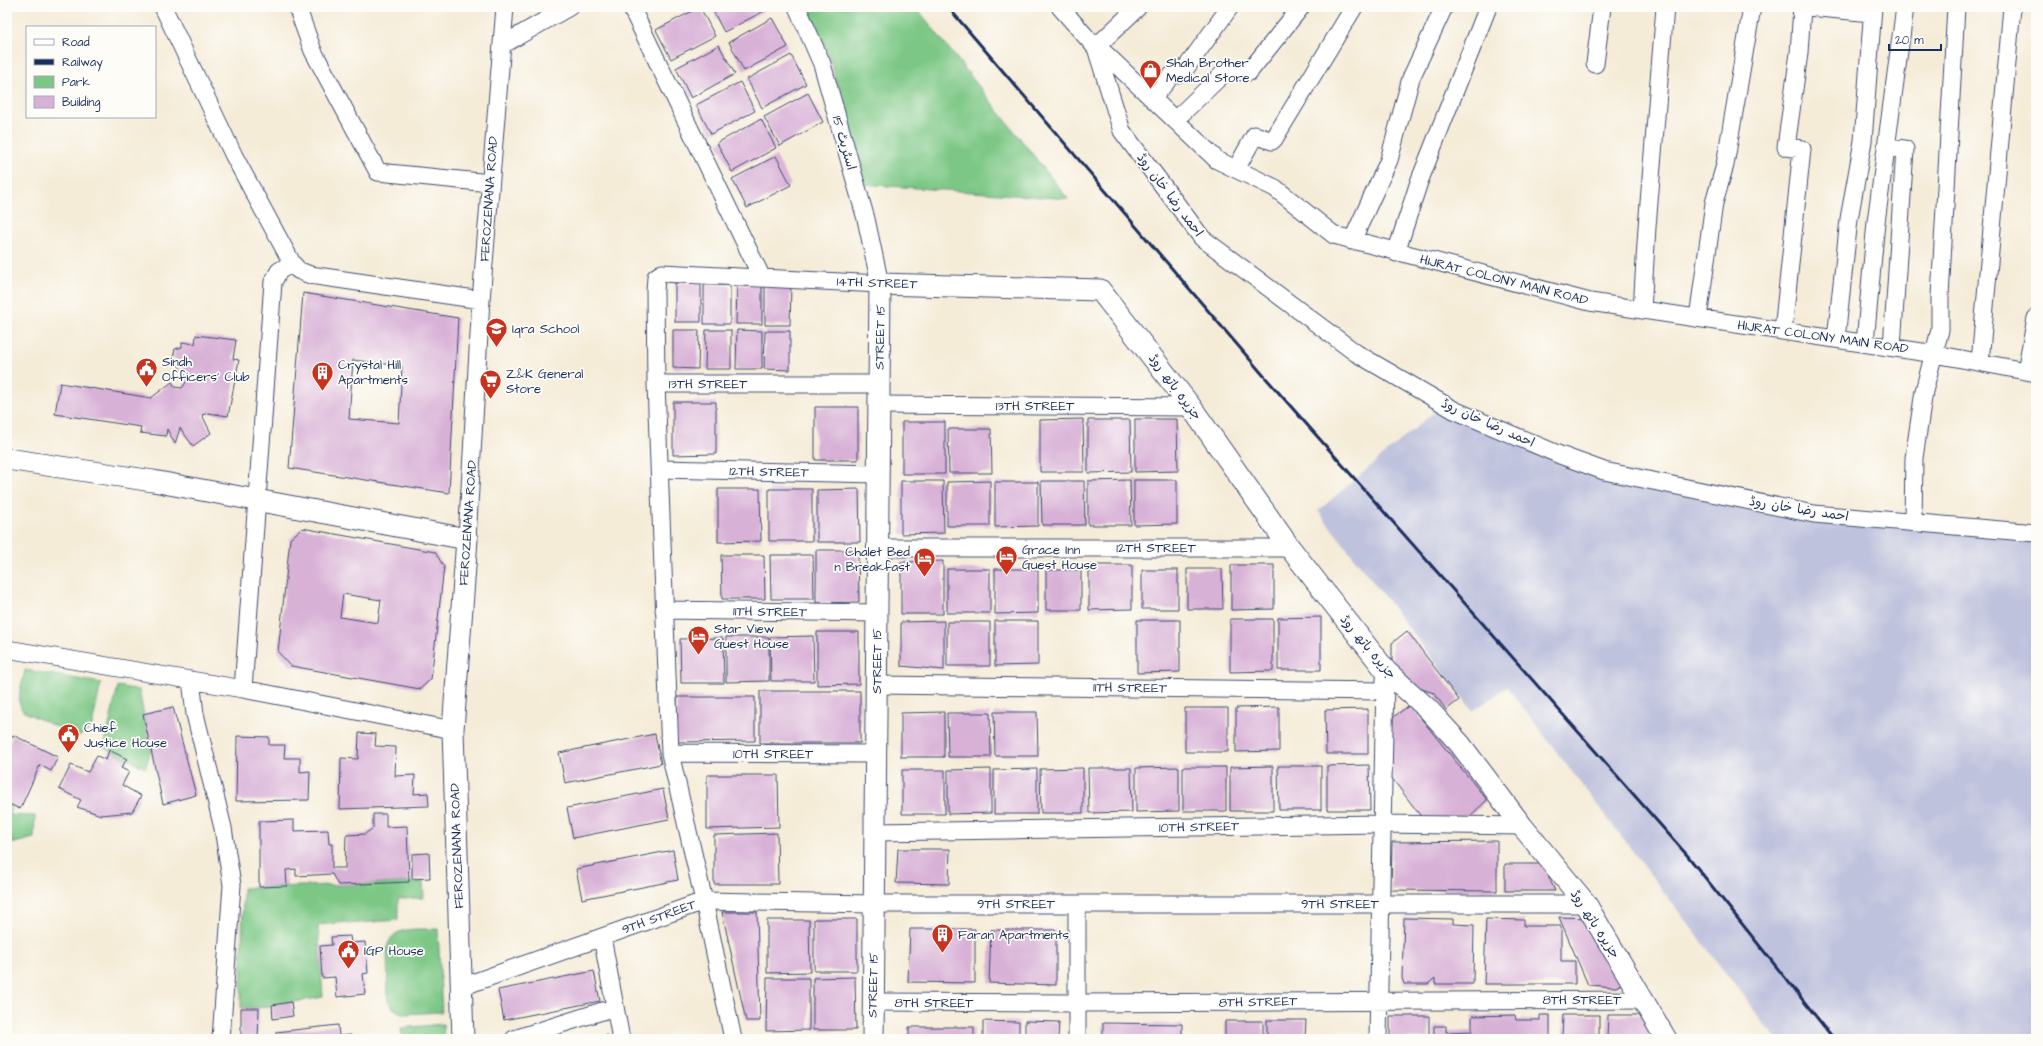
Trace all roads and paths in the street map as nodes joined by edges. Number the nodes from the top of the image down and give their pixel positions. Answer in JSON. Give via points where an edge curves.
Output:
{"nodes":[{"id":1,"x":163,"y":7,"type":"edge"},
{"id":2,"x":297,"y":7,"type":"edge"},
{"id":3,"x":505,"y":7,"type":"edge"},
{"id":4,"x":569,"y":7,"type":"edge"},
{"id":5,"x":631,"y":7,"type":"edge"},
{"id":6,"x":797,"y":7,"type":"edge"},
{"id":7,"x":1060,"y":7,"type":"edge"},
{"id":8,"x":1138,"y":7,"type":"edge"},
{"id":9,"x":1230,"y":7,"type":"edge"},
{"id":10,"x":1301,"y":7,"type":"edge"},
{"id":11,"x":1354,"y":7,"type":"edge"},
{"id":12,"x":1444,"y":7,"type":"edge"},
{"id":13,"x":1488,"y":7,"type":"edge"},
{"id":14,"x":1602,"y":7,"type":"edge"},
{"id":15,"x":1665,"y":7,"type":"edge"},
{"id":16,"x":1752,"y":7,"type":"edge"},
{"id":17,"x":1802,"y":7,"type":"edge"},
{"id":18,"x":1808,"y":7,"type":"edge"},
{"id":19,"x":1905,"y":7,"type":"edge"},
{"id":20,"x":1956,"y":7,"type":"edge"},
{"id":21,"x":2012,"y":7,"type":"edge"},
{"id":22,"x":1873,"y":10,"type":"edge"},
{"id":23,"x":502,"y":45,"type":"junction"},
{"id":24,"x":1097,"y":47,"type":"junction"},
{"id":25,"x":1595,"y":64,"type":"dead end"},
{"id":26,"x":1152,"y":98,"type":"junction"},
{"id":27,"x":1175,"y":120,"type":"junction"},
{"id":28,"x":1887,"y":147,"type":"junction"},
{"id":29,"x":1236,"y":169,"type":"junction"},
{"id":30,"x":490,"y":183,"type":"junction"},
{"id":31,"x":1352,"y":241,"type":"junction"},
{"id":32,"x":1396,"y":253,"type":"junction"},
{"id":33,"x":292,"y":263,"type":"junction"},
{"id":34,"x":762,"y":278,"type":"junction"},
{"id":35,"x":880,"y":284,"type":"junction"},
{"id":36,"x":1100,"y":290,"type":"joint"},
{"id":37,"x":482,"y":300,"type":"junction"},
{"id":38,"x":1642,"y":310,"type":"junction"},
{"id":39,"x":1698,"y":318,"type":"junction"},
{"id":40,"x":2036,"y":318,"type":"edge"},
{"id":41,"x":1783,"y":331,"type":"junction"},
{"id":42,"x":1836,"y":339,"type":"junction"},
{"id":43,"x":1865,"y":343,"type":"junction"},
{"id":44,"x":1892,"y":347,"type":"junction"},
{"id":45,"x":1935,"y":354,"type":"junction"},
{"id":46,"x":1980,"y":362,"type":"junction"},
{"id":47,"x":2031,"y":372,"type":"edge"},
{"id":48,"x":656,"y":384,"type":"junction"},
{"id":49,"x":879,"y":394,"type":"junction"},
{"id":50,"x":1191,"y":407,"type":"junction"},
{"id":51,"x":7,"y":459,"type":"edge"},
{"id":52,"x":660,"y":469,"type":"junction"},
{"id":53,"x":878,"y":474,"type":"junction"},
{"id":54,"x":257,"y":501,"type":"junction"},
{"id":55,"x":1913,"y":522,"type":"junction"},
{"id":56,"x":2036,"y":533,"type":"edge"},
{"id":57,"x":467,"y":539,"type":"junction"},
{"id":58,"x":877,"y":548,"type":"junction"},
{"id":59,"x":1290,"y":548,"type":"junction"},
{"id":60,"x":664,"y":610,"type":"junction"},
{"id":61,"x":877,"y":613,"type":"junction"},
{"id":62,"x":7,"y":649,"type":"edge"},
{"id":63,"x":191,"y":680,"type":"junction"},
{"id":64,"x":1384,"y":681,"type":"junction"},
{"id":65,"x":876,"y":685,"type":"junction"},
{"id":66,"x":243,"y":689,"type":"junction"},
{"id":67,"x":453,"y":730,"type":"junction"},
{"id":68,"x":670,"y":754,"type":"junction"},
{"id":69,"x":876,"y":754,"type":"junction"},
{"id":70,"x":1381,"y":824,"type":"junction"},
{"id":71,"x":1522,"y":826,"type":"junction"},
{"id":72,"x":875,"y":832,"type":"junction"},
{"id":73,"x":704,"y":901,"type":"junction"},
{"id":74,"x":874,"y":904,"type":"junction"},
{"id":75,"x":1077,"y":904,"type":"junction"},
{"id":76,"x":1380,"y":904,"type":"junction"},
{"id":77,"x":1586,"y":904,"type":"junction"},
{"id":78,"x":602,"y":937,"type":"junction"},
{"id":79,"x":461,"y":987,"type":"junction"},
{"id":80,"x":1378,"y":1000,"type":"junction"},
{"id":81,"x":1642,"y":1000,"type":"junction"},
{"id":82,"x":873,"y":1002,"type":"junction"},
{"id":83,"x":1077,"y":1003,"type":"junction"},
{"id":84,"x":615,"y":1006,"type":"junction"},
{"id":85,"x":221,"y":1039,"type":"edge"},
{"id":86,"x":463,"y":1039,"type":"edge"},
{"id":87,"x":514,"y":1039,"type":"edge"},
{"id":88,"x":621,"y":1039,"type":"edge"},
{"id":89,"x":733,"y":1039,"type":"edge"},
{"id":90,"x":873,"y":1039,"type":"edge"},
{"id":91,"x":1077,"y":1039,"type":"edge"},
{"id":92,"x":1378,"y":1039,"type":"edge"},
{"id":93,"x":1666,"y":1039,"type":"edge"}],
"edges":[{"from":1,"to":33,"type":"street","via":[[234,156]]},
{"from":2,"to":30,"type":"street","via":[[313,51],[378,172]]},
{"from":3,"to":23,"type":"street","name":"FEROZENANA ROAD"},
{"from":4,"to":23,"type":"street"},
{"from":5,"to":34,"type":"street"},
{"from":6,"to":35,"type":"street","name":"اسٹریٹ 15","via":[[822,64],[866,219]]},
{"from":7,"to":24,"type":"street","name":"HIJRAT COLONY MAIN ROAD"},
{"from":8,"to":24,"type":"street"},
{"from":9,"to":26,"type":"street","via":[[1183,72],[1171,76]]},
{"from":10,"to":27,"type":"street","via":[[1249,72],[1226,71]]},
{"from":11,"to":29,"type":"street","via":[[1272,141],[1255,135]]},
{"from":12,"to":31,"type":"street","via":[[1411,78],[1389,160]]},
{"from":13,"to":32,"type":"street","via":[[1419,182]]},
{"from":14,"to":25,"type":"street"},
{"from":15,"to":38,"type":"street"},
{"from":16,"to":39,"type":"street","via":[[1725,165],[1714,203]]},
{"from":17,"to":41,"type":"street","via":[[1799,53],[1786,146],[1802,149]]},
{"from":18,"to":22,"type":"street"},
{"from":19,"to":28,"type":"street"},
{"from":20,"to":45,"type":"street","via":[[1940,330]]},
{"from":21,"to":46,"type":"street"},
{"from":22,"to":42,"type":"street","via":[[1864,140],[1849,219]]},
{"from":23,"to":30,"type":"street","name":"FEROZENANA ROAD"},
{"from":24,"to":26,"type":"street","name":"HIJRAT COLONY MAIN ROAD"},
{"from":24,"to":55,"type":"street","name":"احمد رضا خان روڈ","via":[[1122,131],[1202,238],[1362,357],[1454,410],[1604,471],[1800,511]]},
{"from":26,"to":27,"type":"street","name":"HIJRAT COLONY MAIN ROAD"},
{"from":27,"to":29,"type":"street","name":"HIJRAT COLONY MAIN ROAD","via":[[1218,160]]},
{"from":28,"to":43,"type":"street","via":[[1876,222]]},
{"from":28,"to":44,"type":"street","via":[[1905,150]]},
{"from":29,"to":31,"type":"street","name":"HIJRAT COLONY MAIN ROAD","via":[[1276,188],[1334,235]]},
{"from":30,"to":37,"type":"street","name":"FEROZENANA ROAD"},
{"from":31,"to":32,"type":"street","name":"HIJRAT COLONY MAIN ROAD"},
{"from":32,"to":38,"type":"street","name":"HIJRAT COLONY MAIN ROAD","via":[[1590,302]]},
{"from":33,"to":37,"type":"street","via":[[298,270],[310,275]]},
{"from":33,"to":54,"type":"street","via":[[279,271],[273,282]]},
{"from":34,"to":35,"type":"street","name":"14TH STREET"},
{"from":34,"to":48,"type":"street","name":"14TH STREET","via":[[662,273],[656,277]]},
{"from":35,"to":36,"type":"street","name":"14TH STREET"},
{"from":35,"to":49,"type":"street","name":"STREET 15"},
{"from":36,"to":50,"type":"street","name":"جزیرہ باتھ روڈ"},
{"from":37,"to":57,"type":"street","name":"FEROZENANA ROAD"},
{"from":38,"to":39,"type":"street","name":"HIJRAT COLONY MAIN ROAD"},
{"from":39,"to":41,"type":"street","name":"HIJRAT COLONY MAIN ROAD"},
{"from":40,"to":47,"type":"street"},
{"from":41,"to":42,"type":"street","name":"HIJRAT COLONY MAIN ROAD"},
{"from":42,"to":43,"type":"street","name":"HIJRAT COLONY MAIN ROAD"},
{"from":43,"to":44,"type":"street","name":"HIJRAT COLONY MAIN ROAD"},
{"from":44,"to":45,"type":"street","name":"HIJRAT COLONY MAIN ROAD"},
{"from":45,"to":46,"type":"street","name":"HIJRAT COLONY MAIN ROAD"},
{"from":45,"to":55,"type":"street","via":[[1924,391],[1914,458]]},
{"from":46,"to":47,"type":"street","name":"HIJRAT COLONY MAIN ROAD"},
{"from":48,"to":49,"type":"street","name":"13TH STREET"},
{"from":48,"to":52,"type":"street"},
{"from":49,"to":50,"type":"street","name":"13TH STREET"},
{"from":49,"to":53,"type":"street","name":"STREET 15"},
{"from":50,"to":59,"type":"street","name":"جزیرہ باتھ روڈ"},
{"from":51,"to":54,"type":"street","via":[[153,481]]},
{"from":52,"to":53,"type":"street","name":"12TH STREET"},
{"from":52,"to":60,"type":"street"},
{"from":53,"to":58,"type":"street","name":"STREET 15"},
{"from":54,"to":57,"type":"street"},
{"from":54,"to":66,"type":"street"},
{"from":55,"to":56,"type":"street","name":"احمد رضا خان روڈ"},
{"from":57,"to":67,"type":"street","name":"FEROZENANA ROAD"},
{"from":58,"to":59,"type":"street","name":"12TH STREET"},
{"from":58,"to":61,"type":"street","name":"STREET 15"},
{"from":59,"to":64,"type":"street","name":"جزیرہ باتھ روڈ"},
{"from":60,"to":61,"type":"street","name":"11TH STREET"},
{"from":60,"to":68,"type":"street"},
{"from":61,"to":65,"type":"street","name":"STREET 15"},
{"from":62,"to":63,"type":"street"},
{"from":63,"to":66,"type":"street"},
{"from":63,"to":85,"type":"street","via":[[200,739],[223,828],[232,885]]},
{"from":64,"to":65,"type":"street","name":"11TH STREET"},
{"from":64,"to":70,"type":"street"},
{"from":64,"to":71,"type":"street","name":"جزیرہ باتھ روڈ","via":[[1428,709],[1460,744]]},
{"from":65,"to":69,"type":"street","name":"STREET 15"},
{"from":66,"to":67,"type":"street"},
{"from":67,"to":79,"type":"street","name":"FEROZENANA ROAD"},
{"from":68,"to":69,"type":"street","name":"10TH STREET"},
{"from":68,"to":73,"type":"street"},
{"from":69,"to":72,"type":"street","name":"STREET 15"},
{"from":70,"to":71,"type":"street","name":"10TH STREET"},
{"from":70,"to":72,"type":"street","name":"10TH STREET"},
{"from":70,"to":76,"type":"street"},
{"from":71,"to":77,"type":"street","name":"جزیرہ باتھ روڈ"},
{"from":72,"to":74,"type":"street","name":"STREET 15"},
{"from":73,"to":74,"type":"street","name":"9TH STREET"},
{"from":73,"to":78,"type":"street","name":"9TH STREET"},
{"from":73,"to":89,"type":"street"},
{"from":74,"to":75,"type":"street","name":"9TH STREET"},
{"from":74,"to":82,"type":"street","name":"STREET 15"},
{"from":75,"to":76,"type":"street","name":"9TH STREET"},
{"from":75,"to":83,"type":"street"},
{"from":76,"to":77,"type":"street","name":"9TH STREET"},
{"from":76,"to":80,"type":"street"},
{"from":77,"to":81,"type":"street","name":"جزیرہ باتھ روڈ"},
{"from":78,"to":79,"type":"street","name":"9TH STREET"},
{"from":78,"to":84,"type":"street"},
{"from":79,"to":86,"type":"street","name":"FEROZENANA ROAD"},
{"from":80,"to":81,"type":"street","name":"8TH STREET"},
{"from":80,"to":83,"type":"street","name":"8TH STREET"},
{"from":80,"to":92,"type":"street"},
{"from":81,"to":93,"type":"street","name":"جزیرہ باتھ روڈ"},
{"from":82,"to":83,"type":"street","name":"8TH STREET"},
{"from":82,"to":90,"type":"street","name":"STREET 15"},
{"from":83,"to":91,"type":"street"},
{"from":84,"to":87,"type":"street"},
{"from":84,"to":88,"type":"street"}]}
